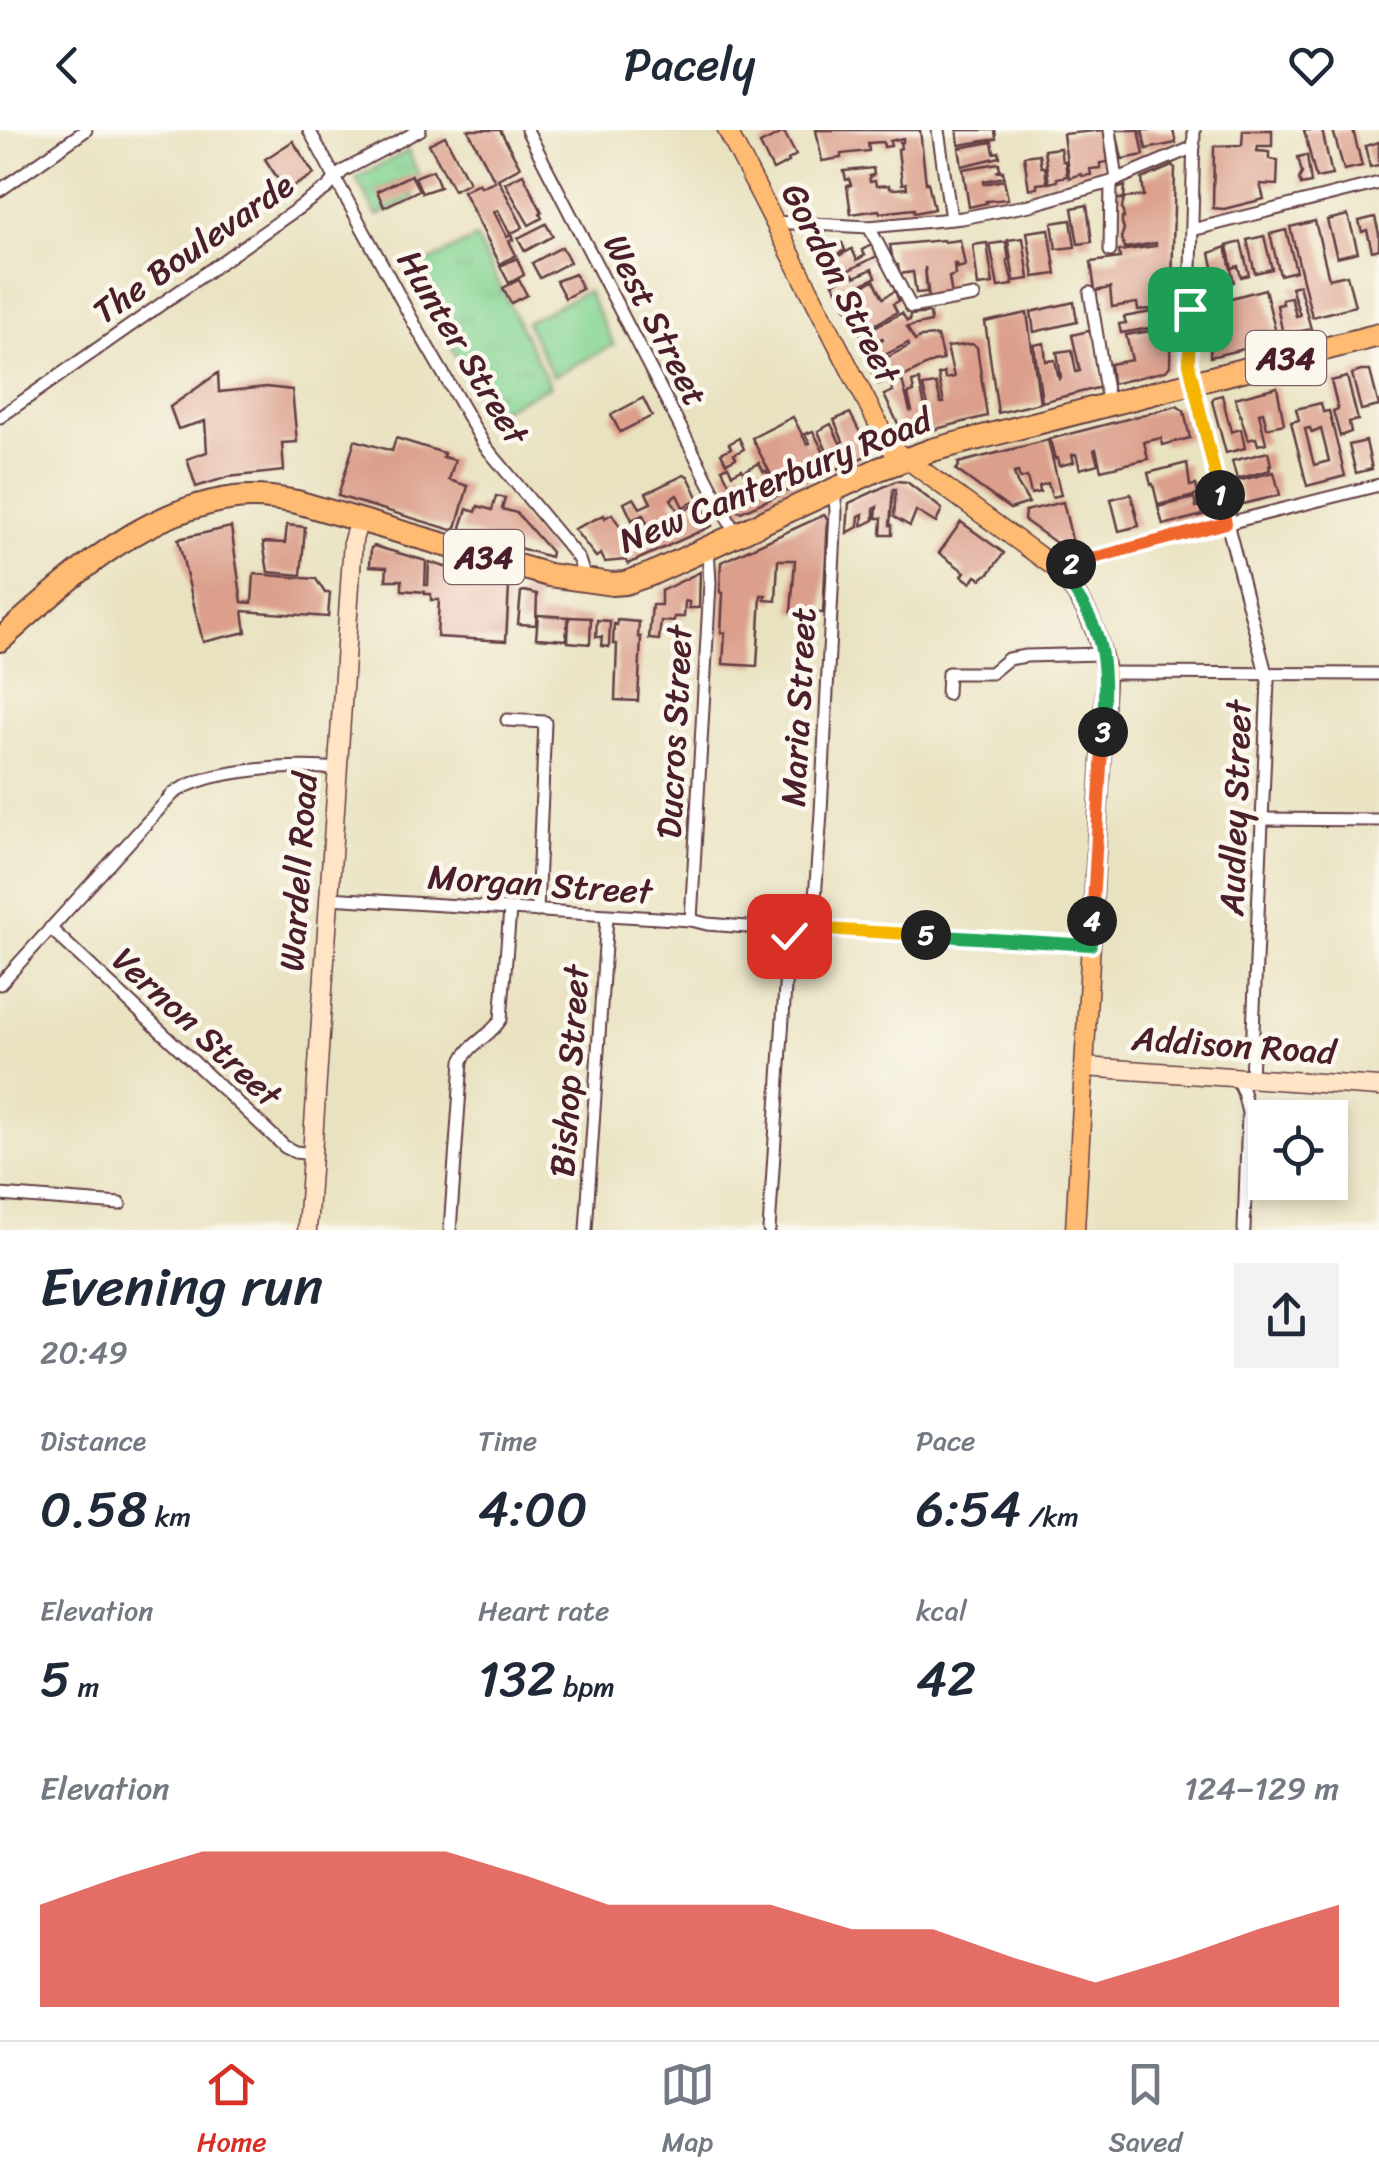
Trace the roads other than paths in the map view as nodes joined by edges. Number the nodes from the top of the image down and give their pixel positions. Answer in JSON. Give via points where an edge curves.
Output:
{"nodes":[{"id":1,"x":86,"y":130,"type":"edge"},
{"id":2,"x":308,"y":130,"type":"edge"},
{"id":3,"x":420,"y":130,"type":"edge"},
{"id":4,"x":527,"y":130,"type":"edge"},
{"id":5,"x":727,"y":130,"type":"edge"},
{"id":6,"x":743,"y":130,"type":"edge"},
{"id":7,"x":938,"y":130,"type":"edge"},
{"id":8,"x":1110,"y":130,"type":"edge"},
{"id":9,"x":1194,"y":130,"type":"edge"},
{"id":10,"x":1194,"y":147,"type":"junction"},
{"id":11,"x":742,"y":160,"type":"junction"},
{"id":12,"x":335,"y":179,"type":"junction"},
{"id":13,"x":1114,"y":181,"type":"junction"},
{"id":14,"x":1379,"y":184,"type":"edge"},
{"id":15,"x":0,"y":190,"type":"edge"},
{"id":16,"x":951,"y":219,"type":"junction"},
{"id":17,"x":774,"y":222,"type":"junction"},
{"id":18,"x":869,"y":227,"type":"junction"},
{"id":19,"x":1192,"y":230,"type":"junction"},
{"id":20,"x":1110,"y":251,"type":"dead end"},
{"id":21,"x":1090,"y":292,"type":"dead end"},
{"id":22,"x":974,"y":296,"type":"dead end"},
{"id":23,"x":1379,"y":335,"type":"edge"},
{"id":24,"x":1192,"y":382,"type":"junction"},
{"id":25,"x":1108,"y":403,"type":"junction"},
{"id":26,"x":0,"y":417,"type":"edge"},
{"id":27,"x":906,"y":459,"type":"junction"},
{"id":28,"x":1379,"y":485,"type":"edge"},
{"id":29,"x":834,"y":489,"type":"junction"},
{"id":30,"x":359,"y":520,"type":"junction"},
{"id":31,"x":1226,"y":523,"type":"junction"},
{"id":32,"x":736,"y":534,"type":"junction"},
{"id":33,"x":708,"y":548,"type":"junction"},
{"id":34,"x":1058,"y":570,"type":"junction"},
{"id":35,"x":586,"y":581,"type":"junction"},
{"id":36,"x":0,"y":640,"type":"edge"},
{"id":37,"x":1102,"y":654,"type":"junction"},
{"id":38,"x":1106,"y":673,"type":"junction"},
{"id":39,"x":1266,"y":674,"type":"junction"},
{"id":40,"x":1379,"y":674,"type":"edge"},
{"id":41,"x":947,"y":694,"type":"dead end"},
{"id":42,"x":507,"y":720,"type":"dead end"},
{"id":43,"x":338,"y":770,"type":"junction"},
{"id":44,"x":1262,"y":819,"type":"junction"},
{"id":45,"x":1379,"y":820,"type":"edge"},
{"id":46,"x":329,"y":898,"type":"junction"},
{"id":47,"x":510,"y":910,"type":"junction"},
{"id":48,"x":537,"y":912,"type":"junction"},
{"id":49,"x":608,"y":916,"type":"junction"},
{"id":50,"x":690,"y":920,"type":"junction"},
{"id":51,"x":50,"y":928,"type":"junction"},
{"id":52,"x":747,"y":928,"type":"dead end"},
{"id":53,"x":813,"y":928,"type":"junction"},
{"id":54,"x":1091,"y":945,"type":"junction"},
{"id":55,"x":0,"y":984,"type":"edge"},
{"id":56,"x":1084,"y":1067,"type":"junction"},
{"id":57,"x":1244,"y":1077,"type":"junction"},
{"id":58,"x":1379,"y":1087,"type":"edge"},
{"id":59,"x":312,"y":1154,"type":"junction"},
{"id":60,"x":0,"y":1194,"type":"edge"},
{"id":61,"x":120,"y":1204,"type":"dead end"},
{"id":62,"x":307,"y":1230,"type":"edge"},
{"id":63,"x":450,"y":1230,"type":"edge"},
{"id":64,"x":586,"y":1230,"type":"edge"},
{"id":65,"x":769,"y":1230,"type":"edge"},
{"id":66,"x":1075,"y":1230,"type":"edge"},
{"id":67,"x":1244,"y":1230,"type":"edge"}],
"edges":[{"from":1,"to":15,"type":"street"},
{"from":2,"to":12,"type":"street","name":"Hunter Street"},
{"from":3,"to":12,"type":"street","name":"The Boulevarde"},
{"from":4,"to":32,"type":"street","name":"West Street"},
{"from":5,"to":11,"type":"main road","name":"Gordon Street"},
{"from":6,"to":11,"type":"street"},
{"from":7,"to":16,"type":"street"},
{"from":8,"to":13,"type":"street"},
{"from":9,"to":10,"type":"street","name":"Audley Street"},
{"from":10,"to":13,"type":"street"},
{"from":10,"to":19,"type":"street","name":"Audley Street"},
{"from":11,"to":17,"type":"main road","name":"Gordon Street"},
{"from":12,"to":26,"type":"street","name":"The Boulevarde"},
{"from":12,"to":35,"type":"street","name":"Hunter Street","via":[[486,446],[580,560]]},
{"from":13,"to":16,"type":"street"},
{"from":13,"to":20,"type":"street"},
{"from":14,"to":19,"type":"street"},
{"from":16,"to":18,"type":"street"},
{"from":17,"to":18,"type":"street"},
{"from":17,"to":27,"type":"main road","name":"Gordon Street","via":[[880,430]]},
{"from":18,"to":22,"type":"street","via":[[911,306]]},
{"from":19,"to":24,"type":"street","name":"Audley Street"},
{"from":21,"to":25,"type":"street"},
{"from":23,"to":24,"type":"highway","name":"New Canterbury Road","number":"A34"},
{"from":24,"to":25,"type":"highway","name":"New Canterbury Road","number":"A34"},
{"from":24,"to":31,"type":"street","name":"Audley Street"},
{"from":25,"to":27,"type":"highway","name":"New Canterbury Road","number":"A34"},
{"from":27,"to":29,"type":"highway","name":"New Canterbury Road","number":"A34"},
{"from":27,"to":34,"type":"main road","name":"Gordon Street"},
{"from":28,"to":31,"type":"street"},
{"from":29,"to":32,"type":"highway","name":"New Canterbury Road","number":"A34"},
{"from":29,"to":53,"type":"street","name":"Maria Street"},
{"from":30,"to":35,"type":"highway","name":"New Canterbury Road","number":"A34"},
{"from":30,"to":36,"type":"highway","name":"New Canterbury Road","number":"A34","via":[[255,497],[170,516],[92,560]]},
{"from":30,"to":43,"type":"street","name":"Wardell Road"},
{"from":31,"to":34,"type":"street"},
{"from":31,"to":39,"type":"street","name":"Audley Street"},
{"from":32,"to":33,"type":"highway","name":"New Canterbury Road","number":"A34"},
{"from":33,"to":35,"type":"highway","name":"New Canterbury Road","number":"A34","via":[[625,583]]},
{"from":33,"to":50,"type":"street","name":"Ducros Street"},
{"from":34,"to":37,"type":"main road","name":"Gordon Street","via":[[1094,622]]},
{"from":37,"to":38,"type":"main road","name":"Gordon Street"},
{"from":37,"to":41,"type":"street","via":[[1026,656],[991,672],[948,673]]},
{"from":38,"to":39,"type":"street"},
{"from":38,"to":54,"type":"main road","name":"Gordon Street"},
{"from":39,"to":40,"type":"street"},
{"from":39,"to":44,"type":"street","name":"Audley Street"},
{"from":42,"to":48,"type":"street","via":[[545,722]]},
{"from":43,"to":46,"type":"street","name":"Wardell Road"},
{"from":43,"to":51,"type":"street","via":[[255,771],[184,786]]},
{"from":44,"to":45,"type":"street"},
{"from":44,"to":57,"type":"street","name":"Audley Street"},
{"from":46,"to":47,"type":"street","name":"Morgan Street"},
{"from":46,"to":59,"type":"street","name":"Wardell Road"},
{"from":47,"to":48,"type":"street","name":"Morgan Street"},
{"from":47,"to":63,"type":"street","via":[[501,1019],[462,1061]]},
{"from":48,"to":49,"type":"street","name":"Morgan Street"},
{"from":49,"to":50,"type":"street","name":"Morgan Street"},
{"from":49,"to":64,"type":"street","name":"Bishop Street"},
{"from":50,"to":52,"type":"street","name":"Morgan Street"},
{"from":51,"to":55,"type":"street"},
{"from":51,"to":59,"type":"street","name":"Vernon Street","via":[[285,1147]]},
{"from":53,"to":54,"type":"street"},
{"from":53,"to":65,"type":"street","via":[[789,927]]},
{"from":54,"to":56,"type":"main road","name":"Gordon Street"},
{"from":56,"to":57,"type":"street","name":"Addison Road"},
{"from":56,"to":66,"type":"main road","name":"Gordon Street"},
{"from":57,"to":58,"type":"street","name":"Addison Road"},
{"from":57,"to":67,"type":"street","name":"Audley Street"},
{"from":59,"to":62,"type":"street","name":"Wardell Road"},
{"from":60,"to":61,"type":"street"}]}
